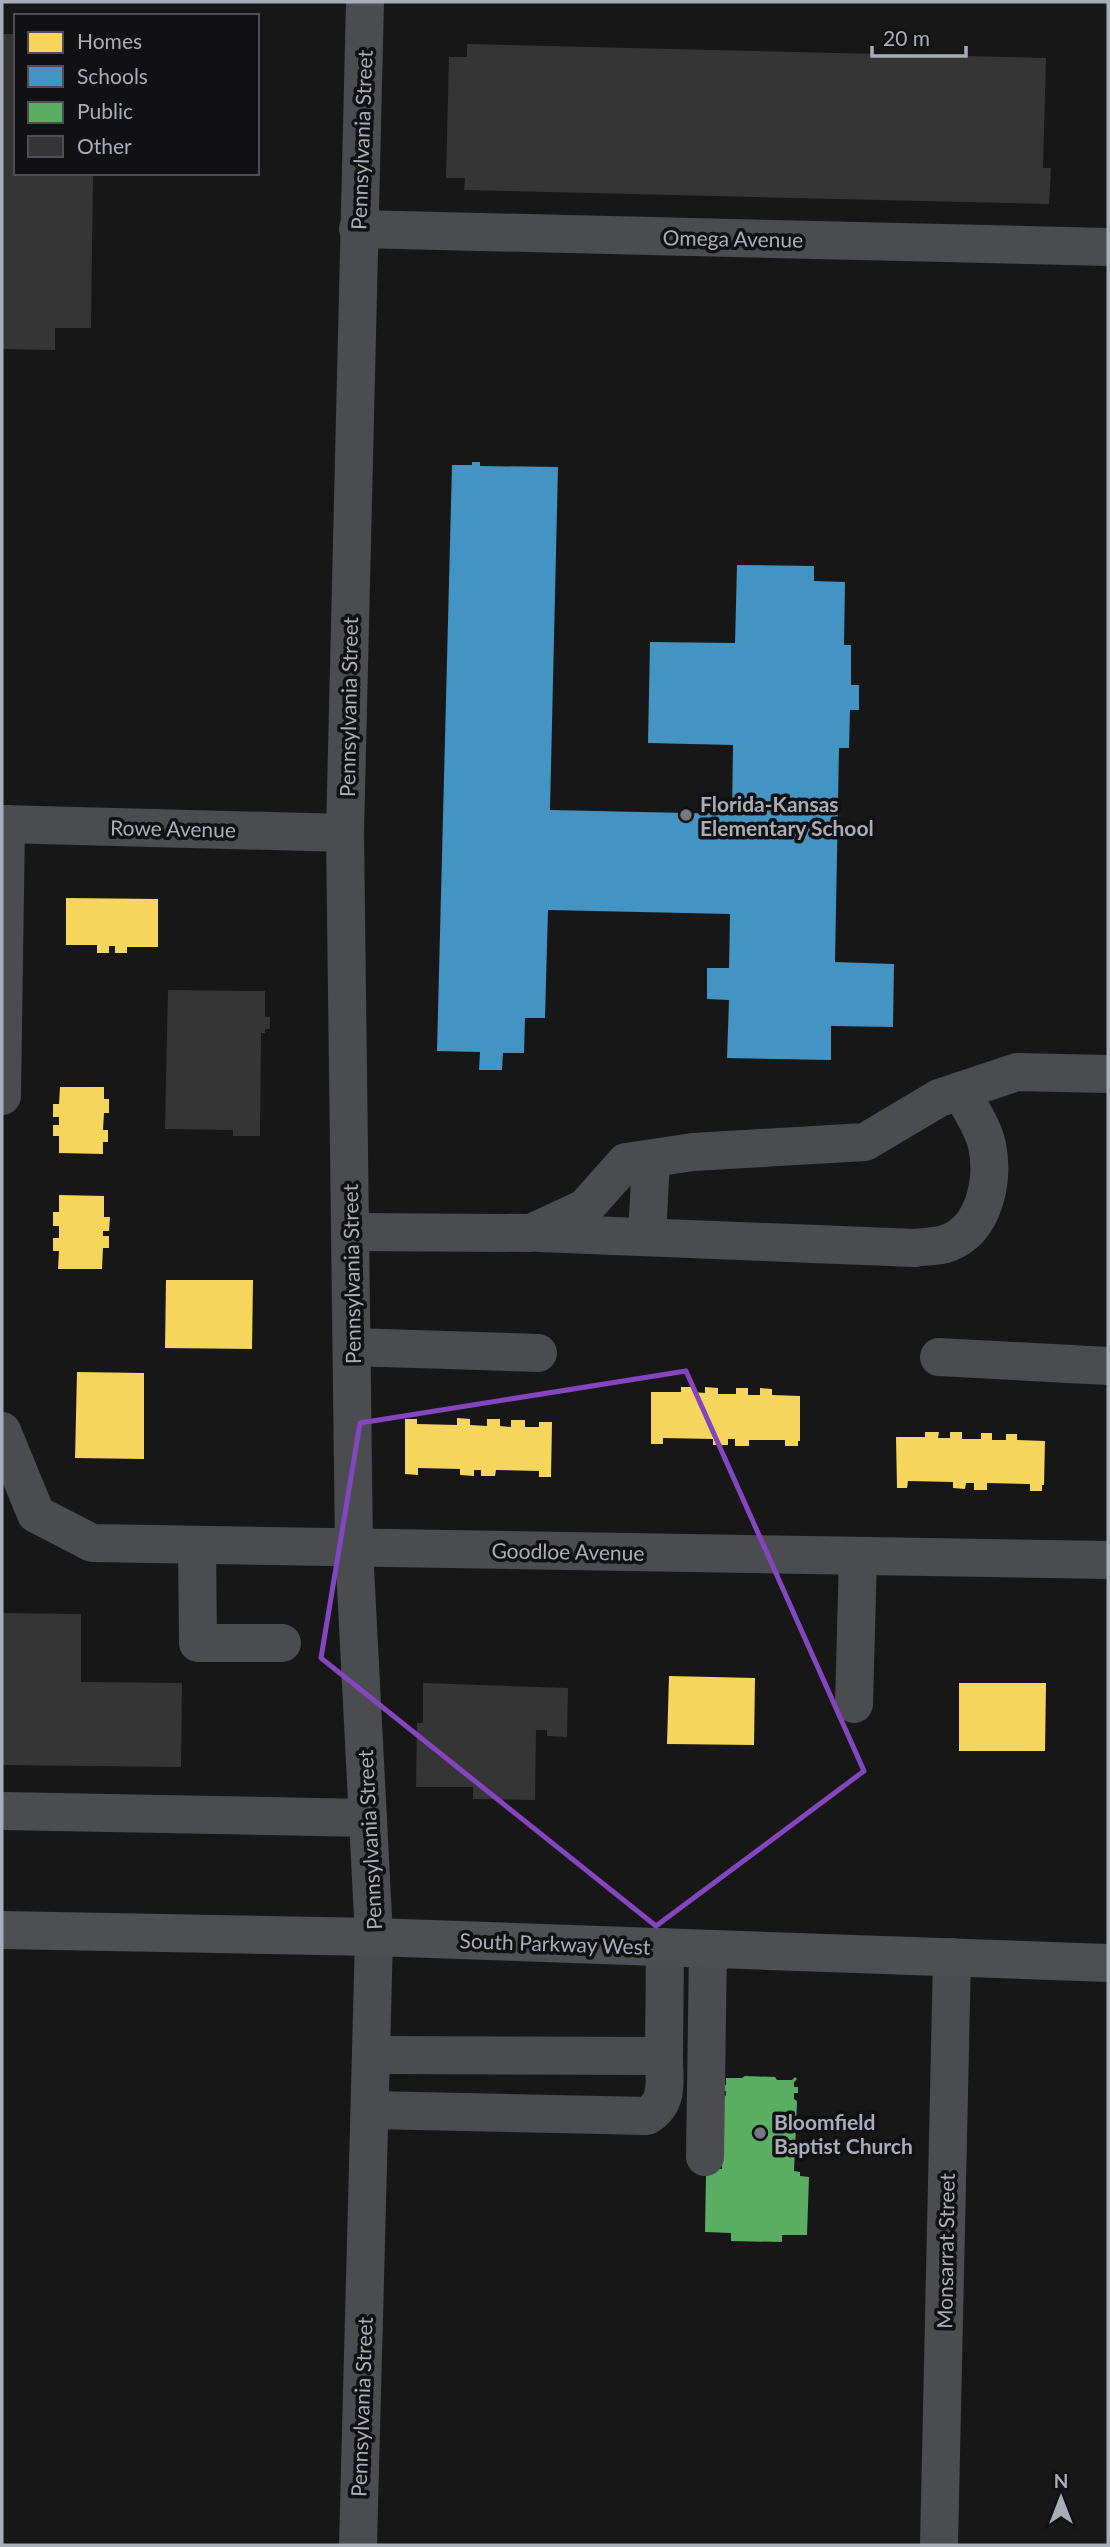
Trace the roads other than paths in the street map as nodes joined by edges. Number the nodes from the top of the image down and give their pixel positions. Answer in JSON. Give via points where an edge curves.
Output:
{"nodes":[{"id":1,"x":365,"y":2,"type":"edge"},
{"id":2,"x":358,"y":229,"type":"junction"},
{"id":3,"x":1108,"y":247,"type":"edge"},
{"id":4,"x":4,"y":824,"type":"edge"},
{"id":5,"x":345,"y":833,"type":"junction"},
{"id":6,"x":1108,"y":1074,"type":"edge"},
{"id":7,"x":961,"y":1091,"type":"junction"},
{"id":8,"x":2,"y":1096,"type":"edge"},
{"id":9,"x":650,"y":1159,"type":"junction"},
{"id":10,"x":350,"y":1232,"type":"junction"},
{"id":11,"x":531,"y":1233,"type":"junction"},
{"id":12,"x":647,"y":1237,"type":"junction"},
{"id":13,"x":352,"y":1348,"type":"junction"},
{"id":14,"x":538,"y":1353,"type":"dead end"},
{"id":15,"x":939,"y":1357,"type":"dead end"},
{"id":16,"x":1108,"y":1366,"type":"edge"},
{"id":17,"x":2,"y":1431,"type":"edge"},
{"id":18,"x":197,"y":1545,"type":"junction"},
{"id":19,"x":354,"y":1548,"type":"junction"},
{"id":20,"x":858,"y":1556,"type":"junction"},
{"id":21,"x":1108,"y":1560,"type":"edge"},
{"id":22,"x":282,"y":1643,"type":"dead end"},
{"id":23,"x":854,"y":1704,"type":"dead end"},
{"id":24,"x":2,"y":1811,"type":"edge"},
{"id":25,"x":368,"y":1818,"type":"junction"},
{"id":26,"x":2,"y":1930,"type":"edge"},
{"id":27,"x":374,"y":1937,"type":"junction"},
{"id":28,"x":665,"y":1947,"type":"junction"},
{"id":29,"x":708,"y":1949,"type":"junction"},
{"id":30,"x":952,"y":1957,"type":"junction"},
{"id":31,"x":1108,"y":1964,"type":"edge"},
{"id":32,"x":371,"y":2054,"type":"junction"},
{"id":33,"x":664,"y":2056,"type":"junction"},
{"id":34,"x":370,"y":2110,"type":"junction"},
{"id":35,"x":705,"y":2157,"type":"dead end"},
{"id":36,"x":358,"y":2545,"type":"edge"},
{"id":37,"x":939,"y":2545,"type":"edge"}],
"edges":[{"from":1,"to":2,"type":"street","name":"Pennsylvania Street"},
{"from":2,"to":3,"type":"street","name":"Omega Avenue"},
{"from":2,"to":5,"type":"street","name":"Pennsylvania Street"},
{"from":4,"to":5,"type":"street","name":"Rowe Avenue"},
{"from":4,"to":8,"type":"street"},
{"from":5,"to":10,"type":"street","name":"Pennsylvania Street"},
{"from":6,"to":7,"type":"street","via":[[1017,1072]]},
{"from":7,"to":9,"type":"street","via":[[939,1098],[865,1142],[693,1152]]},
{"from":7,"to":12,"type":"street","via":[[987,1143],[988,1177],[983,1208],[969,1231],[947,1244],[915,1248]]},
{"from":9,"to":11,"type":"street","via":[[626,1162],[585,1209]]},
{"from":9,"to":12,"type":"street"},
{"from":10,"to":11,"type":"street"},
{"from":10,"to":13,"type":"street","name":"Pennsylvania Street"},
{"from":11,"to":12,"type":"street"},
{"from":13,"to":14,"type":"street"},
{"from":13,"to":19,"type":"street","name":"Pennsylvania Street"},
{"from":15,"to":16,"type":"street"},
{"from":17,"to":18,"type":"street","name":"Goodloe Avenue","via":[[36,1514],[92,1544]]},
{"from":18,"to":19,"type":"street","name":"Goodloe Avenue"},
{"from":18,"to":22,"type":"street","via":[[198,1643]]},
{"from":19,"to":20,"type":"street","name":"Goodloe Avenue"},
{"from":19,"to":25,"type":"street","name":"Pennsylvania Street"},
{"from":20,"to":21,"type":"street","name":"Goodloe Avenue"},
{"from":20,"to":23,"type":"street"},
{"from":24,"to":25,"type":"street"},
{"from":25,"to":27,"type":"street","name":"Pennsylvania Street"},
{"from":26,"to":27,"type":"main road","name":"South Parkway West"},
{"from":27,"to":28,"type":"main road","name":"South Parkway West"},
{"from":27,"to":32,"type":"street","name":"Pennsylvania Street"},
{"from":28,"to":29,"type":"main road","name":"South Parkway West"},
{"from":28,"to":33,"type":"street"},
{"from":29,"to":30,"type":"main road","name":"South Parkway West"},
{"from":29,"to":35,"type":"street"},
{"from":30,"to":31,"type":"main road","name":"South Parkway West"},
{"from":30,"to":37,"type":"street","name":"Monsarrat Street"},
{"from":32,"to":33,"type":"street"},
{"from":32,"to":34,"type":"street","name":"Pennsylvania Street"},
{"from":33,"to":34,"type":"street","via":[[664,2093],[659,2109],[647,2116]]},
{"from":34,"to":36,"type":"street","name":"Pennsylvania Street"}]}
